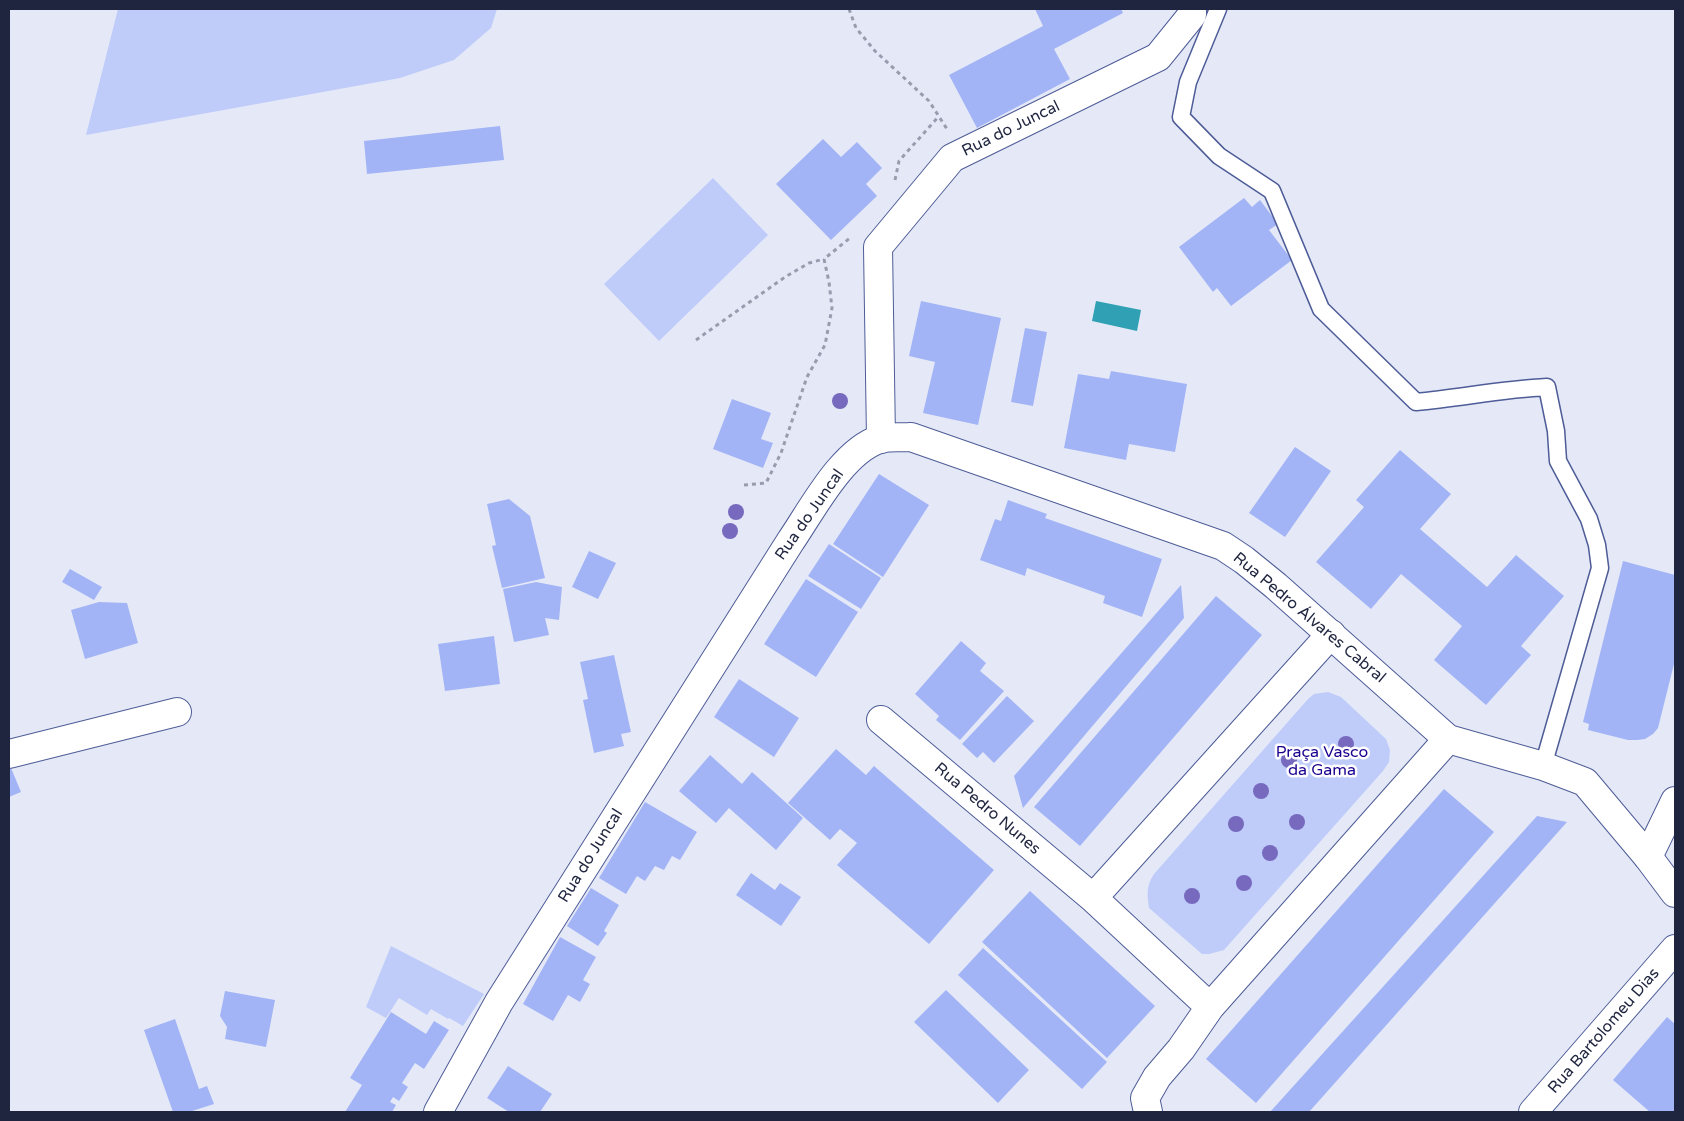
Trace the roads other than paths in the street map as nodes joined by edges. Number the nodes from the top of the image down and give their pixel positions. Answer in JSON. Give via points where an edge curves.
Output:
{"nodes":[{"id":1,"x":1192,"y":9,"type":"edge"},
{"id":2,"x":1218,"y":9,"type":"edge"},
{"id":3,"x":881,"y":439,"type":"junction"},
{"id":4,"x":1330,"y":634,"type":"junction"},
{"id":5,"x":177,"y":712,"type":"dead end"},
{"id":6,"x":881,"y":720,"type":"dead end"},
{"id":7,"x":1448,"y":739,"type":"junction"},
{"id":8,"x":9,"y":754,"type":"edge"},
{"id":9,"x":1543,"y":766,"type":"junction"},
{"id":10,"x":1675,"y":801,"type":"edge"},
{"id":11,"x":1648,"y":857,"type":"junction"},
{"id":12,"x":1675,"y":893,"type":"edge"},
{"id":13,"x":1094,"y":898,"type":"junction"},
{"id":14,"x":1675,"y":949,"type":"edge"},
{"id":15,"x":1210,"y":1007,"type":"junction"},
{"id":16,"x":438,"y":1112,"type":"edge"},
{"id":17,"x":1148,"y":1112,"type":"edge"},
{"id":18,"x":1533,"y":1112,"type":"edge"}],
"edges":[{"from":1,"to":3,"type":"street","name":"Rua do Juncal","via":[[1192,15],[1158,57],[952,158],[878,247]]},
{"from":2,"to":9,"type":"lane","via":[[1188,82],[1180,117],[1219,156],[1272,191],[1321,309],[1416,402],[1547,387],[1558,461],[1589,519],[1600,568]]},
{"from":3,"to":4,"type":"street","name":"Rua Pedro Álvares Cabral","via":[[911,437],[1223,546],[1244,560]]},
{"from":3,"to":16,"type":"street","name":"Rua do Juncal","via":[[858,450],[836,473],[790,542],[499,1002]]},
{"from":4,"to":7,"type":"street","name":"Rua Pedro Álvares Cabral"},
{"from":4,"to":13,"type":"street"},
{"from":5,"to":8,"type":"street"},
{"from":6,"to":13,"type":"street","name":"Rua Pedro Nunes"},
{"from":7,"to":9,"type":"street","name":"Rua Pedro Álvares Cabral"},
{"from":7,"to":15,"type":"street"},
{"from":9,"to":11,"type":"street","name":"Rua Pedro Álvares Cabral","via":[[1585,782]]},
{"from":10,"to":11,"type":"street"},
{"from":11,"to":12,"type":"street","name":"Rua Pedro Álvares Cabral"},
{"from":13,"to":15,"type":"street"},
{"from":14,"to":18,"type":"street","name":"Rua Bartolomeu Dias"},
{"from":15,"to":17,"type":"street","via":[[1157,1077],[1145,1098]]}]}
